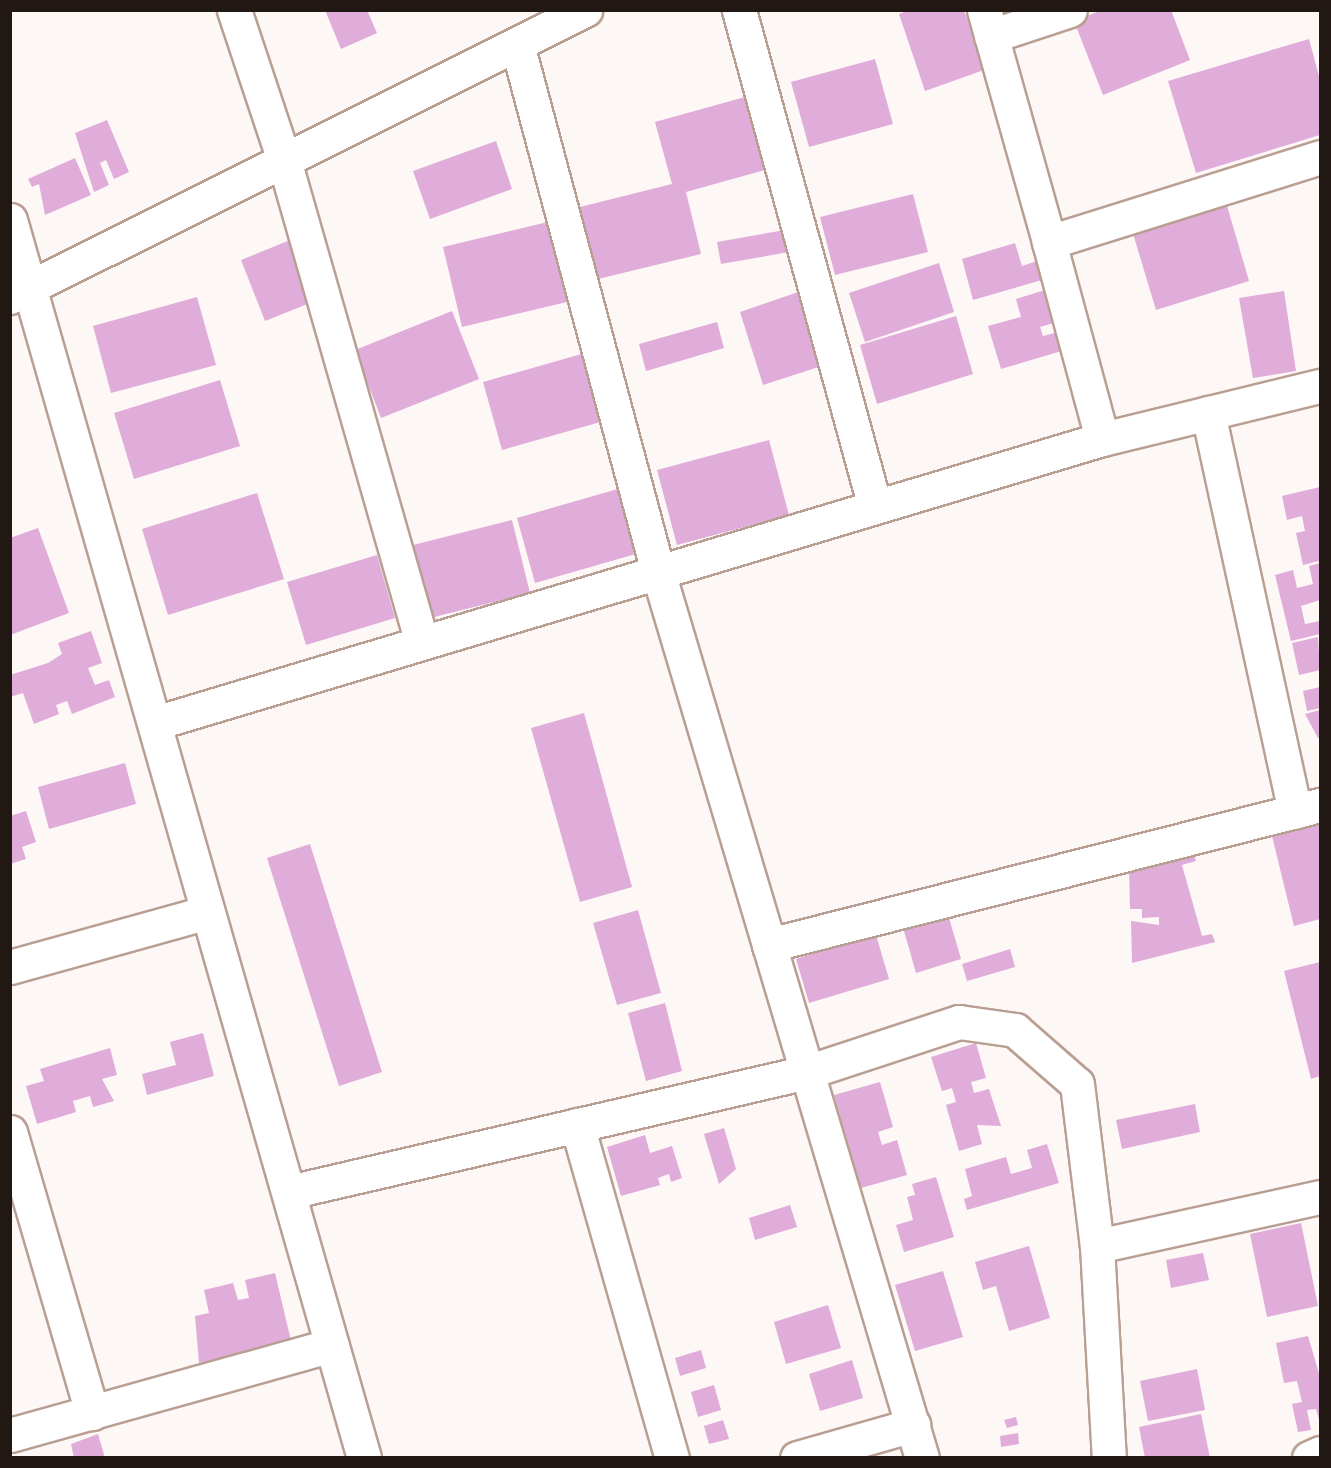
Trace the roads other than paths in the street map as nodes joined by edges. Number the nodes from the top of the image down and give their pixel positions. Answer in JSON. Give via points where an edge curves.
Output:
{"nodes":[{"id":1,"x":234,"y":10,"type":"edge"},
{"id":2,"x":585,"y":10,"type":"edge"},
{"id":3,"x":739,"y":10,"type":"edge"},
{"id":4,"x":1070,"y":10,"type":"edge"},
{"id":5,"x":987,"y":23,"type":"edge"},
{"id":6,"x":517,"y":44,"type":"junction"},
{"id":7,"x":1320,"y":157,"type":"edge"},
{"id":8,"x":284,"y":160,"type":"junction"},
{"id":9,"x":10,"y":220,"type":"edge"},
{"id":10,"x":1049,"y":242,"type":"junction"},
{"id":11,"x":20,"y":292,"type":"edge"},
{"id":12,"x":1320,"y":386,"type":"edge"},
{"id":13,"x":1208,"y":413,"type":"junction"},
{"id":14,"x":1102,"y":440,"type":"junction"},
{"id":15,"x":875,"y":507,"type":"junction"},
{"id":16,"x":658,"y":572,"type":"junction"},
{"id":17,"x":422,"y":643,"type":"junction"},
{"id":18,"x":154,"y":723,"type":"junction"},
{"id":19,"x":1308,"y":809,"type":"edge"},
{"id":20,"x":208,"y":912,"type":"junction"},
{"id":21,"x":769,"y":945,"type":"junction"},
{"id":22,"x":10,"y":968,"type":"edge"},
{"id":23,"x":807,"y":1072,"type":"junction"},
{"id":24,"x":577,"y":1125,"type":"junction"},
{"id":25,"x":10,"y":1132,"type":"edge"},
{"id":26,"x":289,"y":1192,"type":"junction"},
{"id":27,"x":1320,"y":1197,"type":"edge"},
{"id":28,"x":1097,"y":1246,"type":"junction"},
{"id":29,"x":332,"y":1345,"type":"junction"},
{"id":30,"x":92,"y":1413,"type":"junction"},
{"id":31,"x":912,"y":1425,"type":"junction"},
{"id":32,"x":10,"y":1436,"type":"edge"},
{"id":33,"x":1320,"y":1453,"type":"edge"},
{"id":34,"x":364,"y":1458,"type":"edge"},
{"id":35,"x":672,"y":1458,"type":"edge"},
{"id":36,"x":797,"y":1458,"type":"edge"},
{"id":37,"x":922,"y":1458,"type":"edge"},
{"id":38,"x":1109,"y":1458,"type":"edge"},
{"id":39,"x":1309,"y":1458,"type":"edge"}],
"edges":[{"from":1,"to":8,"type":"street"},
{"from":2,"to":6,"type":"street"},
{"from":3,"to":15,"type":"street"},
{"from":4,"to":5,"type":"street"},
{"from":5,"to":10,"type":"street"},
{"from":6,"to":8,"type":"street"},
{"from":6,"to":16,"type":"street"},
{"from":7,"to":10,"type":"street"},
{"from":8,"to":11,"type":"street"},
{"from":8,"to":17,"type":"street"},
{"from":9,"to":11,"type":"street"},
{"from":10,"to":14,"type":"street"},
{"from":11,"to":18,"type":"street"},
{"from":12,"to":13,"type":"street"},
{"from":13,"to":14,"type":"street"},
{"from":13,"to":19,"type":"street"},
{"from":14,"to":15,"type":"street"},
{"from":15,"to":16,"type":"street"},
{"from":16,"to":17,"type":"street"},
{"from":16,"to":21,"type":"street"},
{"from":17,"to":18,"type":"street"},
{"from":18,"to":20,"type":"street"},
{"from":19,"to":21,"type":"street"},
{"from":20,"to":22,"type":"street"},
{"from":20,"to":26,"type":"street"},
{"from":21,"to":23,"type":"street"},
{"from":23,"to":24,"type":"street"},
{"from":23,"to":28,"type":"street","via":[[959,1022],[1015,1030],[1077,1084]]},
{"from":23,"to":31,"type":"street"},
{"from":24,"to":26,"type":"street"},
{"from":24,"to":35,"type":"street"},
{"from":25,"to":30,"type":"street"},
{"from":26,"to":29,"type":"street"},
{"from":27,"to":28,"type":"street"},
{"from":28,"to":38,"type":"street"},
{"from":29,"to":30,"type":"street"},
{"from":29,"to":34,"type":"street"},
{"from":30,"to":32,"type":"street"},
{"from":31,"to":36,"type":"street"},
{"from":31,"to":37,"type":"street"},
{"from":33,"to":39,"type":"street"}]}
